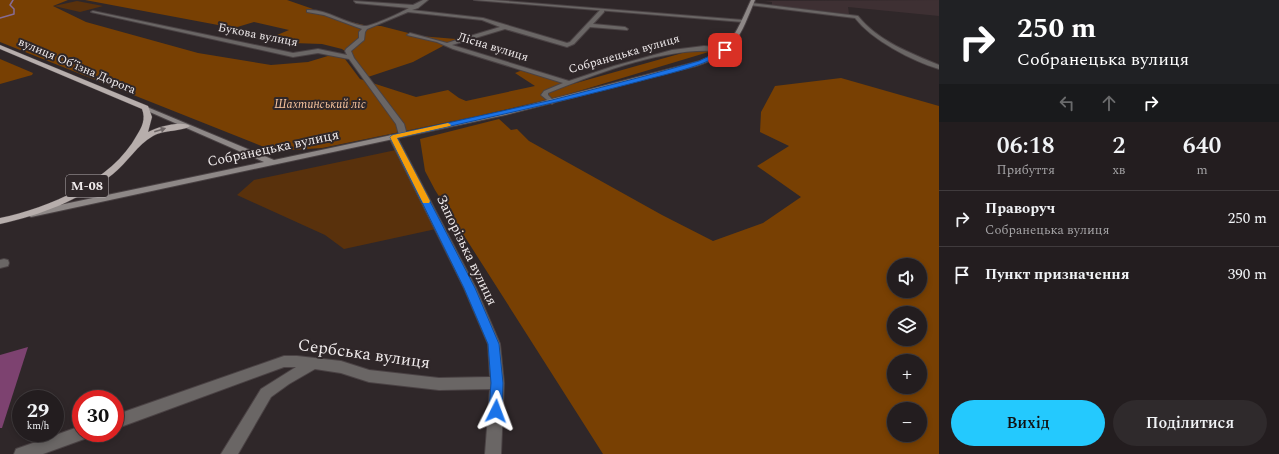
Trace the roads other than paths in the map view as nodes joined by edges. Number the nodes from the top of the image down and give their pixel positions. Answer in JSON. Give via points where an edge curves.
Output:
{"nodes":[{"id":1,"x":426,"y":0,"type":"edge"},
{"id":2,"x":476,"y":0,"type":"edge"},
{"id":3,"x":356,"y":2,"type":"dead end"},
{"id":4,"x":752,"y":2,"type":"edge"},
{"id":5,"x":416,"y":7,"type":"junction"},
{"id":6,"x":309,"y":11,"type":"dead end"},
{"id":7,"x":409,"y":11,"type":"junction"},
{"id":8,"x":602,"y":11,"type":"junction"},
{"id":9,"x":93,"y":12,"type":"dead end"},
{"id":10,"x":743,"y":21,"type":"junction"},
{"id":11,"x":590,"y":25,"type":"junction"},
{"id":12,"x":365,"y":28,"type":"junction"},
{"id":13,"x":505,"y":28,"type":"junction"},
{"id":14,"x":625,"y":29,"type":"dead end"},
{"id":15,"x":410,"y":36,"type":"dead end"},
{"id":16,"x":448,"y":44,"type":"junction"},
{"id":17,"x":0,"y":47,"type":"edge"},
{"id":18,"x":725,"y":50,"type":"junction"},
{"id":19,"x":349,"y":55,"type":"junction"},
{"id":20,"x":939,"y":67,"type":"edge"},
{"id":21,"x":569,"y":83,"type":"junction"},
{"id":22,"x":552,"y":102,"type":"junction"},
{"id":23,"x":144,"y":108,"type":"junction"},
{"id":24,"x":186,"y":126,"type":"junction"},
{"id":25,"x":398,"y":136,"type":"junction"},
{"id":26,"x":138,"y":144,"type":"junction"},
{"id":27,"x":272,"y":162,"type":"junction"},
{"id":28,"x":27,"y":215,"type":"junction"},
{"id":29,"x":0,"y":221,"type":"edge"},
{"id":30,"x":312,"y":364,"type":"junction"},
{"id":31,"x":497,"y":383,"type":"junction"},
{"id":32,"x":124,"y":419,"type":"edge"},
{"id":33,"x":72,"y":436,"type":"edge"},
{"id":34,"x":22,"y":454,"type":"edge"},
{"id":35,"x":229,"y":454,"type":"edge"},
{"id":36,"x":493,"y":454,"type":"edge"}],
"edges":[{"from":1,"to":5,"type":"street"},
{"from":2,"to":8,"type":"street"},
{"from":3,"to":5,"type":"street"},
{"from":4,"to":10,"type":"main road","name":"Собранецька вулиця"},
{"from":4,"to":20,"type":"street","via":[[856,17],[864,27],[887,42]]},
{"from":5,"to":7,"type":"street"},
{"from":6,"to":12,"type":"street"},
{"from":7,"to":12,"type":"street"},
{"from":7,"to":13,"type":"street","via":[[483,19]]},
{"from":8,"to":10,"type":"street"},
{"from":8,"to":11,"type":"street"},
{"from":9,"to":19,"type":"street","name":"Букова вулиця","via":[[293,55],[318,51]]},
{"from":10,"to":18,"type":"main road","name":"Собранецька вулиця","via":[[737,35]]},
{"from":11,"to":13,"type":"street","via":[[567,45]]},
{"from":11,"to":14,"type":"street"},
{"from":12,"to":19,"type":"street","via":[[362,39]]},
{"from":13,"to":16,"type":"street"},
{"from":15,"to":16,"type":"street","name":"Лісна вулиця"},
{"from":16,"to":21,"type":"street","name":"Лісна вулиця"},
{"from":17,"to":23,"type":"highway","name":"вулиця Обʼїзна Дорога"},
{"from":18,"to":21,"type":"street","name":"Собранецька вулиця","via":[[682,49]]},
{"from":18,"to":22,"type":"main road","name":"Собранецька вулиця","via":[[693,65]]},
{"from":19,"to":25,"type":"street","via":[[400,124]]},
{"from":21,"to":22,"type":"street","name":"Собранецька вулиця","via":[[544,95]]},
{"from":22,"to":25,"type":"main road","name":"Собранецька вулиця"},
{"from":23,"to":24,"type":"main road","name":"вулиця Обʼїзна Дорога"},
{"from":23,"to":26,"type":"highway","name":"вулиця Обʼїзна Дорога","number":"М-08","via":[[148,118]]},
{"from":26,"to":24,"type":"highway","one_way":true,"via":[[148,134],[157,130]]},
{"from":24,"to":27,"type":"main road","name":"вулиця Обʼїзна Дорога"},
{"from":25,"to":27,"type":"main road","name":"Собранецька вулиця"},
{"from":25,"to":31,"type":"street","name":"Запорізька вулиця","via":[[494,344]]},
{"from":26,"to":28,"type":"highway","name":"вулиця Обʼїзна Дорога","number":"М-08","via":[[120,164],[96,181],[53,205]]},
{"from":27,"to":28,"type":"main road","name":"Собранецька вулиця"},
{"from":28,"to":29,"type":"highway","name":"Собранецька вулиця","number":"М-08"},
{"from":30,"to":31,"type":"street","name":"Сербська вулиця","via":[[340,367],[369,376],[432,384]]},
{"from":30,"to":32,"type":"street","name":"Сербська вулиця","via":[[284,362]]},
{"from":30,"to":35,"type":"street","via":[[266,393]]},
{"from":31,"to":36,"type":"street","name":"Запорізька вулиця"},
{"from":33,"to":34,"type":"street"}]}
